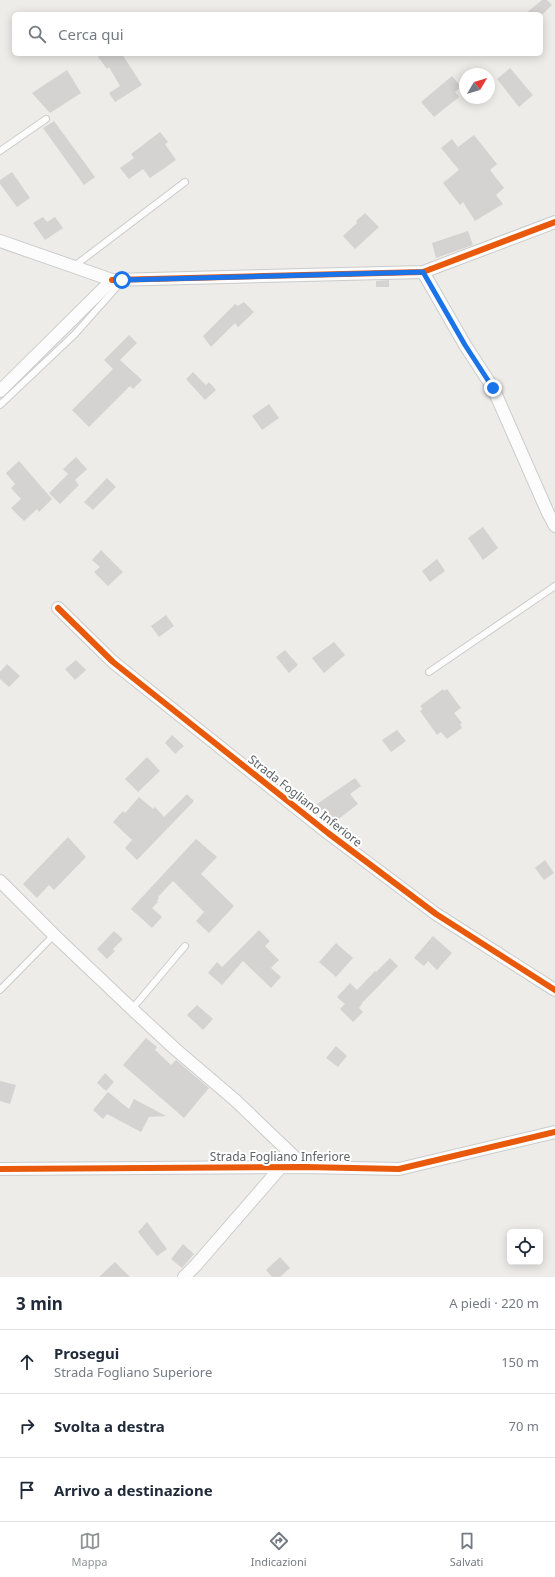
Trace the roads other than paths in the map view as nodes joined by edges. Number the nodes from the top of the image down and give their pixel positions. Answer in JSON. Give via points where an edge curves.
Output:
{"nodes":[{"id":1,"x":46,"y":119,"type":"dead end"},
{"id":2,"x":0,"y":151,"type":"edge"},
{"id":3,"x":185,"y":182,"type":"dead end"},
{"id":4,"x":555,"y":222,"type":"edge"},
{"id":5,"x":0,"y":241,"type":"edge"},
{"id":6,"x":72,"y":267,"type":"junction"},
{"id":7,"x":423,"y":272,"type":"junction"},
{"id":8,"x":117,"y":280,"type":"junction"},
{"id":9,"x":0,"y":391,"type":"edge"},
{"id":10,"x":0,"y":405,"type":"edge"},
{"id":11,"x":555,"y":526,"type":"edge"},
{"id":12,"x":555,"y":586,"type":"edge"},
{"id":13,"x":58,"y":608,"type":"dead end"},
{"id":14,"x":429,"y":672,"type":"dead end"},
{"id":15,"x":0,"y":881,"type":"edge"},
{"id":16,"x":54,"y":935,"type":"junction"},
{"id":17,"x":185,"y":946,"type":"dead end"},
{"id":18,"x":0,"y":990,"type":"edge"},
{"id":19,"x":555,"y":990,"type":"edge"},
{"id":20,"x":132,"y":1009,"type":"junction"},
{"id":21,"x":555,"y":1132,"type":"edge"},
{"id":22,"x":281,"y":1167,"type":"junction"},
{"id":23,"x":305,"y":1167,"type":"junction"},
{"id":24,"x":0,"y":1170,"type":"edge"},
{"id":25,"x":184,"y":1277,"type":"edge"}],
"edges":[{"from":1,"to":2,"type":"lane"},
{"from":3,"to":6,"type":"lane"},
{"from":4,"to":7,"type":"street"},
{"from":5,"to":6,"type":"street"},
{"from":6,"to":8,"type":"street"},
{"from":7,"to":8,"type":"street"},
{"from":7,"to":11,"type":"street","via":[[493,388]]},
{"from":8,"to":9,"type":"street"},
{"from":8,"to":10,"type":"lane","via":[[75,334]]},
{"from":12,"to":14,"type":"lane"},
{"from":13,"to":19,"type":"street","name":"Strada Fogliano Inferiore","via":[[113,662],[328,833],[436,914]]},
{"from":15,"to":16,"type":"street","name":"Strada Fogliano Inferiore"},
{"from":16,"to":18,"type":"lane"},
{"from":16,"to":20,"type":"street","name":"Strada Fogliano Inferiore"},
{"from":17,"to":20,"type":"lane"},
{"from":20,"to":23,"type":"street","name":"Strada Fogliano Inferiore","via":[[235,1100]]},
{"from":21,"to":23,"type":"street","name":"Strada Fogliano Inferiore","via":[[399,1169]]},
{"from":22,"to":23,"type":"street","name":"Strada Fogliano Inferiore"},
{"from":22,"to":24,"type":"street","name":"Strada Fogliano Inferiore"},
{"from":22,"to":25,"type":"street","name":"Strada Fogliano Inferiore"}]}
